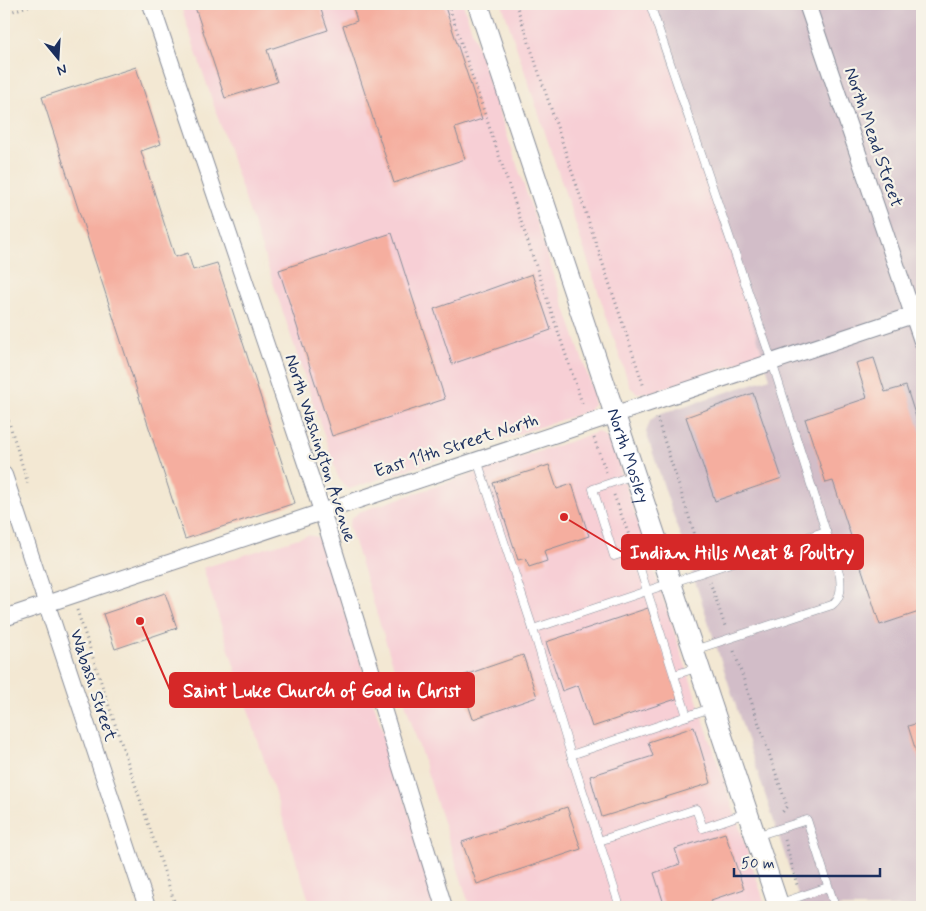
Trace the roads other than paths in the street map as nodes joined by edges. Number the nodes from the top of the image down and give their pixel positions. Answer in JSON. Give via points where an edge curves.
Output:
{"nodes":[{"id":1,"x":151,"y":4,"type":"edge"},
{"id":2,"x":478,"y":4,"type":"edge"},
{"id":3,"x":650,"y":4,"type":"edge"},
{"id":4,"x":807,"y":4,"type":"edge"},
{"id":5,"x":918,"y":314,"type":"edge"},
{"id":6,"x":922,"y":341,"type":"edge"},
{"id":7,"x":772,"y":362,"type":"junction"},
{"id":8,"x":614,"y":414,"type":"junction"},
{"id":9,"x":477,"y":459,"type":"junction"},
{"id":10,"x":4,"y":475,"type":"edge"},
{"id":11,"x":634,"y":475,"type":"junction"},
{"id":12,"x":322,"y":511,"type":"junction"},
{"id":13,"x":826,"y":531,"type":"junction"},
{"id":14,"x":657,"y":542,"type":"junction"},
{"id":15,"x":634,"y":550,"type":"junction"},
{"id":16,"x":671,"y":583,"type":"junction"},
{"id":17,"x":648,"y":590,"type":"junction"},
{"id":18,"x":46,"y":604,"type":"junction"},
{"id":19,"x":4,"y":618,"type":"edge"},
{"id":20,"x":533,"y":629,"type":"junction"},
{"id":21,"x":696,"y":659,"type":"junction"},
{"id":22,"x":674,"y":675,"type":"junction"},
{"id":23,"x":712,"y":707,"type":"junction"},
{"id":24,"x":687,"y":716,"type":"junction"},
{"id":25,"x":571,"y":755,"type":"junction"},
{"id":26,"x":748,"y":813,"type":"junction"},
{"id":27,"x":756,"y":836,"type":"junction"},
{"id":28,"x":599,"y":841,"type":"junction"},
{"id":29,"x":828,"y":887,"type":"junction"},
{"id":30,"x":776,"y":906,"type":"edge"},
{"id":31,"x":147,"y":907,"type":"edge"},
{"id":32,"x":444,"y":907,"type":"edge"},
{"id":33,"x":620,"y":907,"type":"edge"},
{"id":34,"x":835,"y":907,"type":"edge"}],
"edges":[{"from":1,"to":12,"type":"street","name":"North Washington Avenue"},
{"from":2,"to":8,"type":"street","name":"North Mosley"},
{"from":3,"to":7,"type":"lane"},
{"from":4,"to":5,"type":"street","name":"North Mead Street"},
{"from":5,"to":6,"type":"street","name":"North Mead Street"},
{"from":5,"to":7,"type":"street","name":"East 11th Street North"},
{"from":7,"to":8,"type":"street","name":"East 11th Street North"},
{"from":7,"to":13,"type":"lane"},
{"from":8,"to":9,"type":"street","name":"East 11th Street North"},
{"from":8,"to":11,"type":"street","name":"North Mosley"},
{"from":9,"to":12,"type":"street","name":"East 11th Street North"},
{"from":9,"to":20,"type":"lane"},
{"from":10,"to":18,"type":"street","name":"Wabash Street"},
{"from":11,"to":14,"type":"street","name":"North Mosley"},
{"from":11,"to":15,"type":"lane","via":[[593,489],[614,556]]},
{"from":12,"to":18,"type":"street","name":"East 11th Street North"},
{"from":12,"to":32,"type":"street","name":"North Washington Avenue"},
{"from":13,"to":16,"type":"lane"},
{"from":13,"to":21,"type":"lane","via":[[840,576],[838,600],[832,605],[730,638]]},
{"from":14,"to":15,"type":"lane"},
{"from":14,"to":16,"type":"street","name":"North Mosley"},
{"from":15,"to":17,"type":"lane"},
{"from":16,"to":17,"type":"lane"},
{"from":16,"to":21,"type":"street","name":"North Mosley"},
{"from":17,"to":20,"type":"lane"},
{"from":17,"to":22,"type":"lane"},
{"from":18,"to":19,"type":"street","name":"East 11th Street North"},
{"from":18,"to":31,"type":"street","name":"Wabash Street"},
{"from":20,"to":25,"type":"lane"},
{"from":21,"to":22,"type":"lane"},
{"from":21,"to":23,"type":"street","name":"North Mosley"},
{"from":22,"to":24,"type":"lane"},
{"from":23,"to":24,"type":"lane"},
{"from":23,"to":26,"type":"street","name":"North Mosley"},
{"from":24,"to":25,"type":"lane"},
{"from":25,"to":28,"type":"lane"},
{"from":26,"to":27,"type":"street","name":"North Mosley"},
{"from":26,"to":28,"type":"lane","via":[[703,828],[696,809]]},
{"from":27,"to":29,"type":"lane","via":[[807,820]]},
{"from":27,"to":30,"type":"street","name":"North Mosley"},
{"from":28,"to":33,"type":"lane"},
{"from":29,"to":30,"type":"lane"},
{"from":29,"to":34,"type":"lane"}]}
